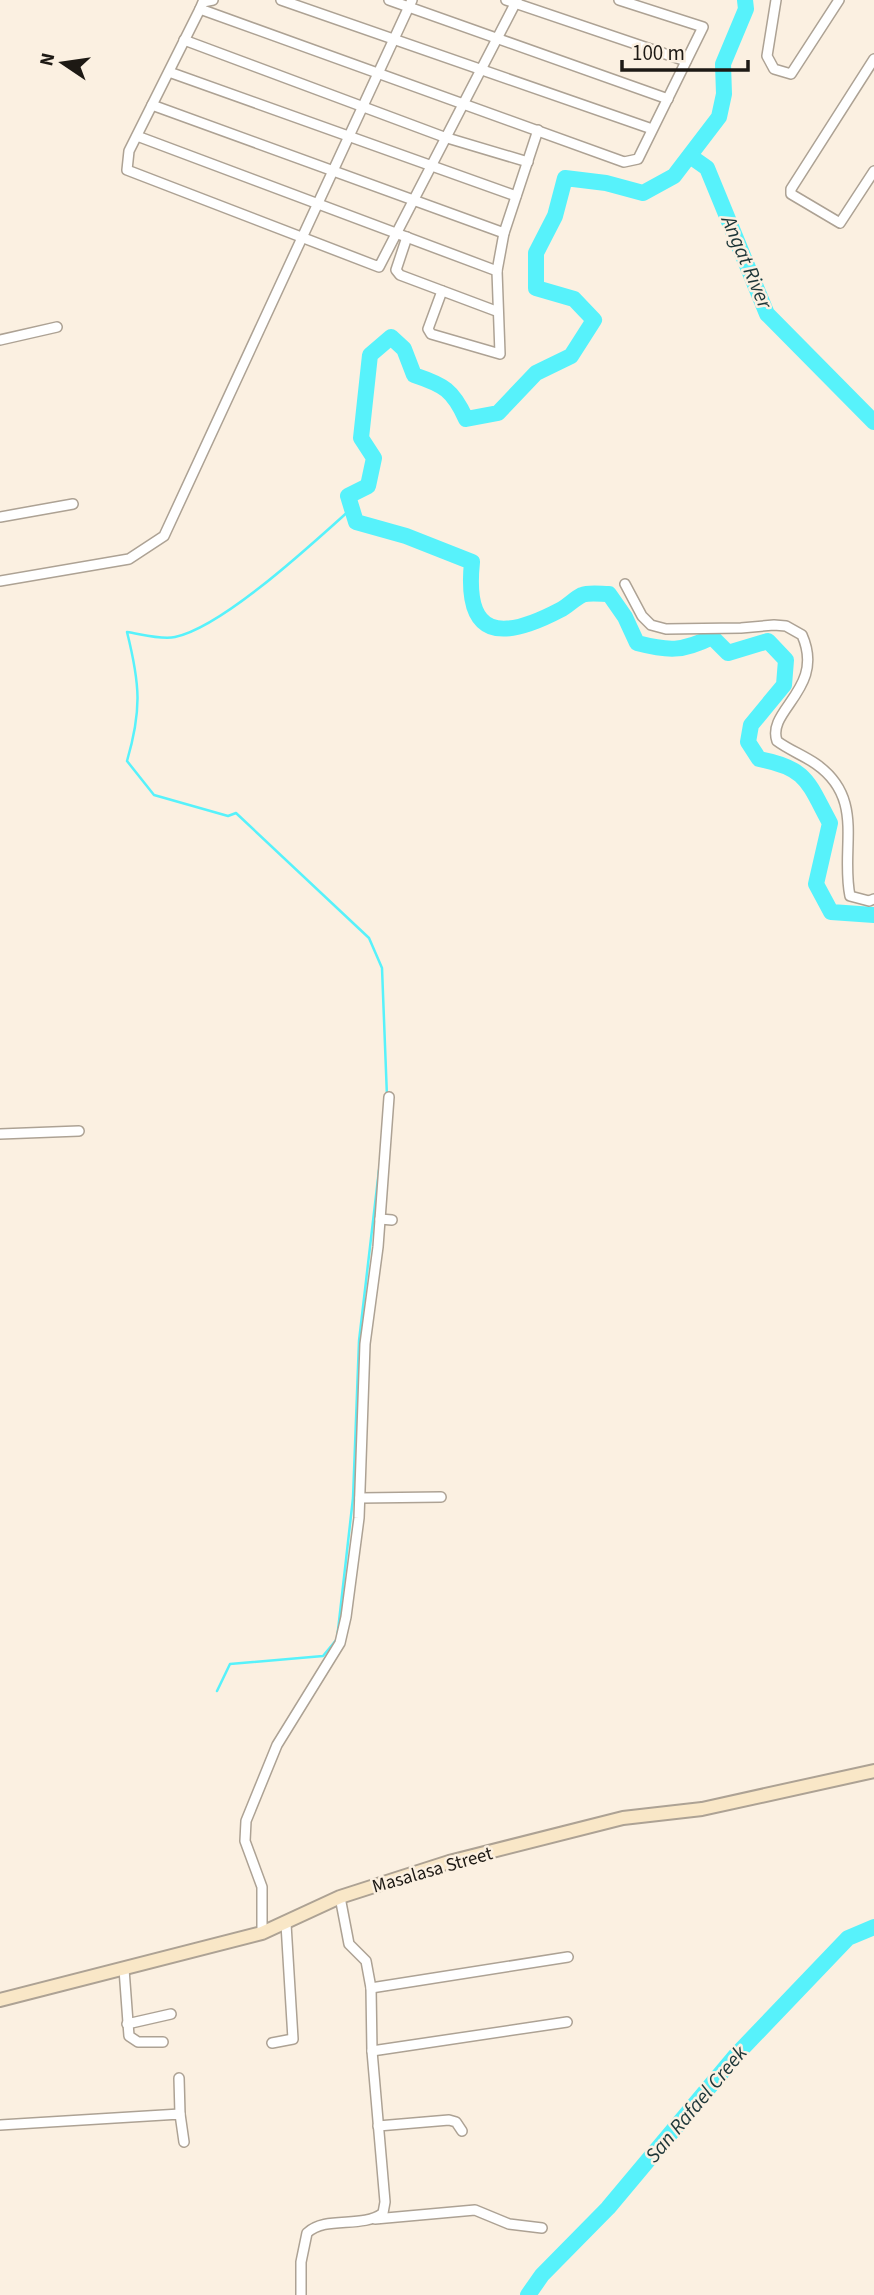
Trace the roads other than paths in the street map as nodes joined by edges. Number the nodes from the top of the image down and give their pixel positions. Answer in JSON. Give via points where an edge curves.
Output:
{"nodes":[{"id":1,"x":213,"y":0,"type":"edge"},
{"id":2,"x":281,"y":0,"type":"edge"},
{"id":3,"x":389,"y":0,"type":"edge"},
{"id":4,"x":619,"y":0,"type":"edge"},
{"id":5,"x":776,"y":0,"type":"edge"},
{"id":6,"x":839,"y":0,"type":"edge"},
{"id":7,"x":512,"y":1,"type":"edge"},
{"id":8,"x":411,"y":4,"type":"edge"},
{"id":9,"x":200,"y":9,"type":"junction"},
{"id":10,"x":496,"y":38,"type":"junction"},
{"id":11,"x":395,"y":39,"type":"junction"},
{"id":12,"x":184,"y":40,"type":"junction"},
{"id":13,"x":874,"y":60,"type":"edge"},
{"id":14,"x":686,"y":61,"type":"junction"},
{"id":15,"x":480,"y":69,"type":"junction"},
{"id":16,"x":169,"y":72,"type":"junction"},
{"id":17,"x":379,"y":73,"type":"junction"},
{"id":18,"x":668,"y":99,"type":"junction"},
{"id":19,"x":462,"y":103,"type":"junction"},
{"id":20,"x":152,"y":105,"type":"junction"},
{"id":21,"x":363,"y":107,"type":"junction"},
{"id":22,"x":538,"y":130,"type":"junction"},
{"id":23,"x":652,"y":130,"type":"junction"},
{"id":24,"x":137,"y":136,"type":"junction"},
{"id":25,"x":350,"y":137,"type":"junction"},
{"id":26,"x":444,"y":137,"type":"junction"},
{"id":27,"x":528,"y":162,"type":"junction"},
{"id":28,"x":429,"y":166,"type":"junction"},
{"id":29,"x":334,"y":171,"type":"junction"},
{"id":30,"x":874,"y":172,"type":"edge"},
{"id":31,"x":516,"y":196,"type":"junction"},
{"id":32,"x":412,"y":200,"type":"junction"},
{"id":33,"x":319,"y":204,"type":"junction"},
{"id":34,"x":395,"y":232,"type":"junction"},
{"id":35,"x":504,"y":233,"type":"junction"},
{"id":36,"x":407,"y":237,"type":"junction"},
{"id":37,"x":303,"y":239,"type":"junction"},
{"id":38,"x":497,"y":271,"type":"junction"},
{"id":39,"x":442,"y":291,"type":"junction"},
{"id":40,"x":496,"y":311,"type":"junction"},
{"id":41,"x":57,"y":327,"type":"dead end"},
{"id":42,"x":0,"y":340,"type":"edge"},
{"id":43,"x":73,"y":504,"type":"dead end"},
{"id":44,"x":0,"y":517,"type":"edge"},
{"id":45,"x":0,"y":581,"type":"edge"},
{"id":46,"x":625,"y":584,"type":"dead end"},
{"id":47,"x":874,"y":899,"type":"edge"},
{"id":48,"x":389,"y":1097,"type":"dead end"},
{"id":49,"x":79,"y":1131,"type":"dead end"},
{"id":50,"x":0,"y":1134,"type":"edge"},
{"id":51,"x":380,"y":1219,"type":"junction"},
{"id":52,"x":392,"y":1220,"type":"dead end"},
{"id":53,"x":441,"y":1497,"type":"dead end"},
{"id":54,"x":360,"y":1499,"type":"junction"},
{"id":55,"x":874,"y":1771,"type":"edge"},
{"id":56,"x":340,"y":1896,"type":"junction"},
{"id":57,"x":286,"y":1924,"type":"junction"},
{"id":58,"x":262,"y":1933,"type":"junction"},
{"id":59,"x":568,"y":1957,"type":"dead end"},
{"id":60,"x":124,"y":1969,"type":"junction"},
{"id":61,"x":371,"y":1988,"type":"junction"},
{"id":62,"x":0,"y":2000,"type":"edge"},
{"id":63,"x":171,"y":2014,"type":"dead end"},
{"id":64,"x":567,"y":2022,"type":"dead end"},
{"id":65,"x":127,"y":2024,"type":"junction"},
{"id":66,"x":163,"y":2042,"type":"dead end"},
{"id":67,"x":272,"y":2043,"type":"dead end"},
{"id":68,"x":372,"y":2051,"type":"junction"},
{"id":69,"x":179,"y":2078,"type":"dead end"},
{"id":70,"x":180,"y":2114,"type":"junction"},
{"id":71,"x":0,"y":2125,"type":"edge"},
{"id":72,"x":378,"y":2126,"type":"junction"},
{"id":73,"x":462,"y":2131,"type":"dead end"},
{"id":74,"x":184,"y":2142,"type":"dead end"},
{"id":75,"x":375,"y":2219,"type":"junction"},
{"id":76,"x":542,"y":2228,"type":"dead end"},
{"id":77,"x":301,"y":2295,"type":"edge"}],
"edges":[{"from":1,"to":9,"type":"street","via":[[203,2]]},
{"from":2,"to":11,"type":"street"},
{"from":3,"to":8,"type":"street"},
{"from":4,"to":14,"type":"street","via":[[703,27]]},
{"from":5,"to":6,"type":"street","via":[[767,56],[774,69],[784,74],[791,74]]},
{"from":7,"to":10,"type":"street"},
{"from":7,"to":14,"type":"street"},
{"from":8,"to":10,"type":"street"},
{"from":8,"to":11,"type":"street"},
{"from":9,"to":12,"type":"street"},
{"from":9,"to":17,"type":"street"},
{"from":10,"to":15,"type":"street"},
{"from":10,"to":18,"type":"street"},
{"from":11,"to":15,"type":"street"},
{"from":11,"to":17,"type":"street"},
{"from":12,"to":16,"type":"street"},
{"from":12,"to":21,"type":"street"},
{"from":13,"to":30,"type":"street","via":[[791,188],[796,199],[836,223],[844,219]]},
{"from":14,"to":18,"type":"street"},
{"from":15,"to":19,"type":"street"},
{"from":15,"to":23,"type":"street"},
{"from":16,"to":20,"type":"street"},
{"from":16,"to":25,"type":"street"},
{"from":17,"to":19,"type":"street"},
{"from":17,"to":21,"type":"street"},
{"from":18,"to":23,"type":"street"},
{"from":19,"to":22,"type":"street"},
{"from":19,"to":26,"type":"street"},
{"from":20,"to":24,"type":"street"},
{"from":20,"to":29,"type":"street"},
{"from":21,"to":25,"type":"street"},
{"from":21,"to":26,"type":"street"},
{"from":22,"to":23,"type":"street","via":[[624,162],[638,159]]},
{"from":22,"to":27,"type":"street"},
{"from":24,"to":33,"type":"street"},
{"from":24,"to":37,"type":"street","via":[[127,170]]},
{"from":25,"to":28,"type":"street"},
{"from":25,"to":29,"type":"street"},
{"from":26,"to":27,"type":"street"},
{"from":26,"to":28,"type":"street"},
{"from":27,"to":31,"type":"street"},
{"from":28,"to":31,"type":"street"},
{"from":28,"to":32,"type":"street"},
{"from":29,"to":32,"type":"street"},
{"from":29,"to":33,"type":"street"},
{"from":31,"to":35,"type":"street"},
{"from":32,"to":34,"type":"street"},
{"from":32,"to":35,"type":"street"},
{"from":33,"to":34,"type":"street"},
{"from":33,"to":37,"type":"street"},
{"from":34,"to":36,"type":"street"},
{"from":34,"to":37,"type":"street","via":[[379,267]]},
{"from":35,"to":38,"type":"street"},
{"from":36,"to":38,"type":"street"},
{"from":36,"to":39,"type":"street","via":[[396,270]]},
{"from":37,"to":45,"type":"street","via":[[164,536],[129,559]]},
{"from":38,"to":40,"type":"street"},
{"from":39,"to":40,"type":"street"},
{"from":39,"to":40,"type":"street","via":[[428,329],[432,334],[500,354]]},
{"from":41,"to":42,"type":"street"},
{"from":43,"to":44,"type":"street"},
{"from":46,"to":47,"type":"street","via":[[651,625],[666,629],[774,625],[802,635],[810,661],[807,676],[775,734],[777,741],[816,764],[838,784],[849,828],[850,897]]},
{"from":48,"to":51,"type":"street"},
{"from":49,"to":50,"type":"street"},
{"from":51,"to":52,"type":"street"},
{"from":51,"to":54,"type":"street","via":[[365,1344]]},
{"from":53,"to":54,"type":"street"},
{"from":54,"to":58,"type":"street","via":[[340,1643],[277,1745],[245,1826],[246,1846],[262,1887]]},
{"from":55,"to":56,"type":"street","name":"Masalasa Street","via":[[702,1809],[623,1818],[449,1862]]},
{"from":56,"to":57,"type":"street","name":"Masalasa Street"},
{"from":56,"to":61,"type":"street","via":[[349,1944],[366,1961]]},
{"from":57,"to":58,"type":"street","name":"Masalasa Street"},
{"from":57,"to":67,"type":"street","via":[[293,2039]]},
{"from":58,"to":60,"type":"street","name":"Masalasa Street"},
{"from":59,"to":61,"type":"street"},
{"from":60,"to":62,"type":"street","name":"Masalasa Street"},
{"from":60,"to":65,"type":"street"},
{"from":61,"to":68,"type":"street"},
{"from":63,"to":65,"type":"street"},
{"from":64,"to":68,"type":"street"},
{"from":65,"to":66,"type":"street","via":[[131,2039]]},
{"from":68,"to":72,"type":"street"},
{"from":69,"to":70,"type":"street"},
{"from":70,"to":71,"type":"street"},
{"from":70,"to":74,"type":"street"},
{"from":72,"to":73,"type":"street","via":[[449,2120]]},
{"from":72,"to":75,"type":"street","via":[[385,2202],[383,2213]]},
{"from":75,"to":76,"type":"street","via":[[475,2210],[509,2224]]},
{"from":75,"to":77,"type":"street","via":[[317,2227],[307,2233]]}]}
